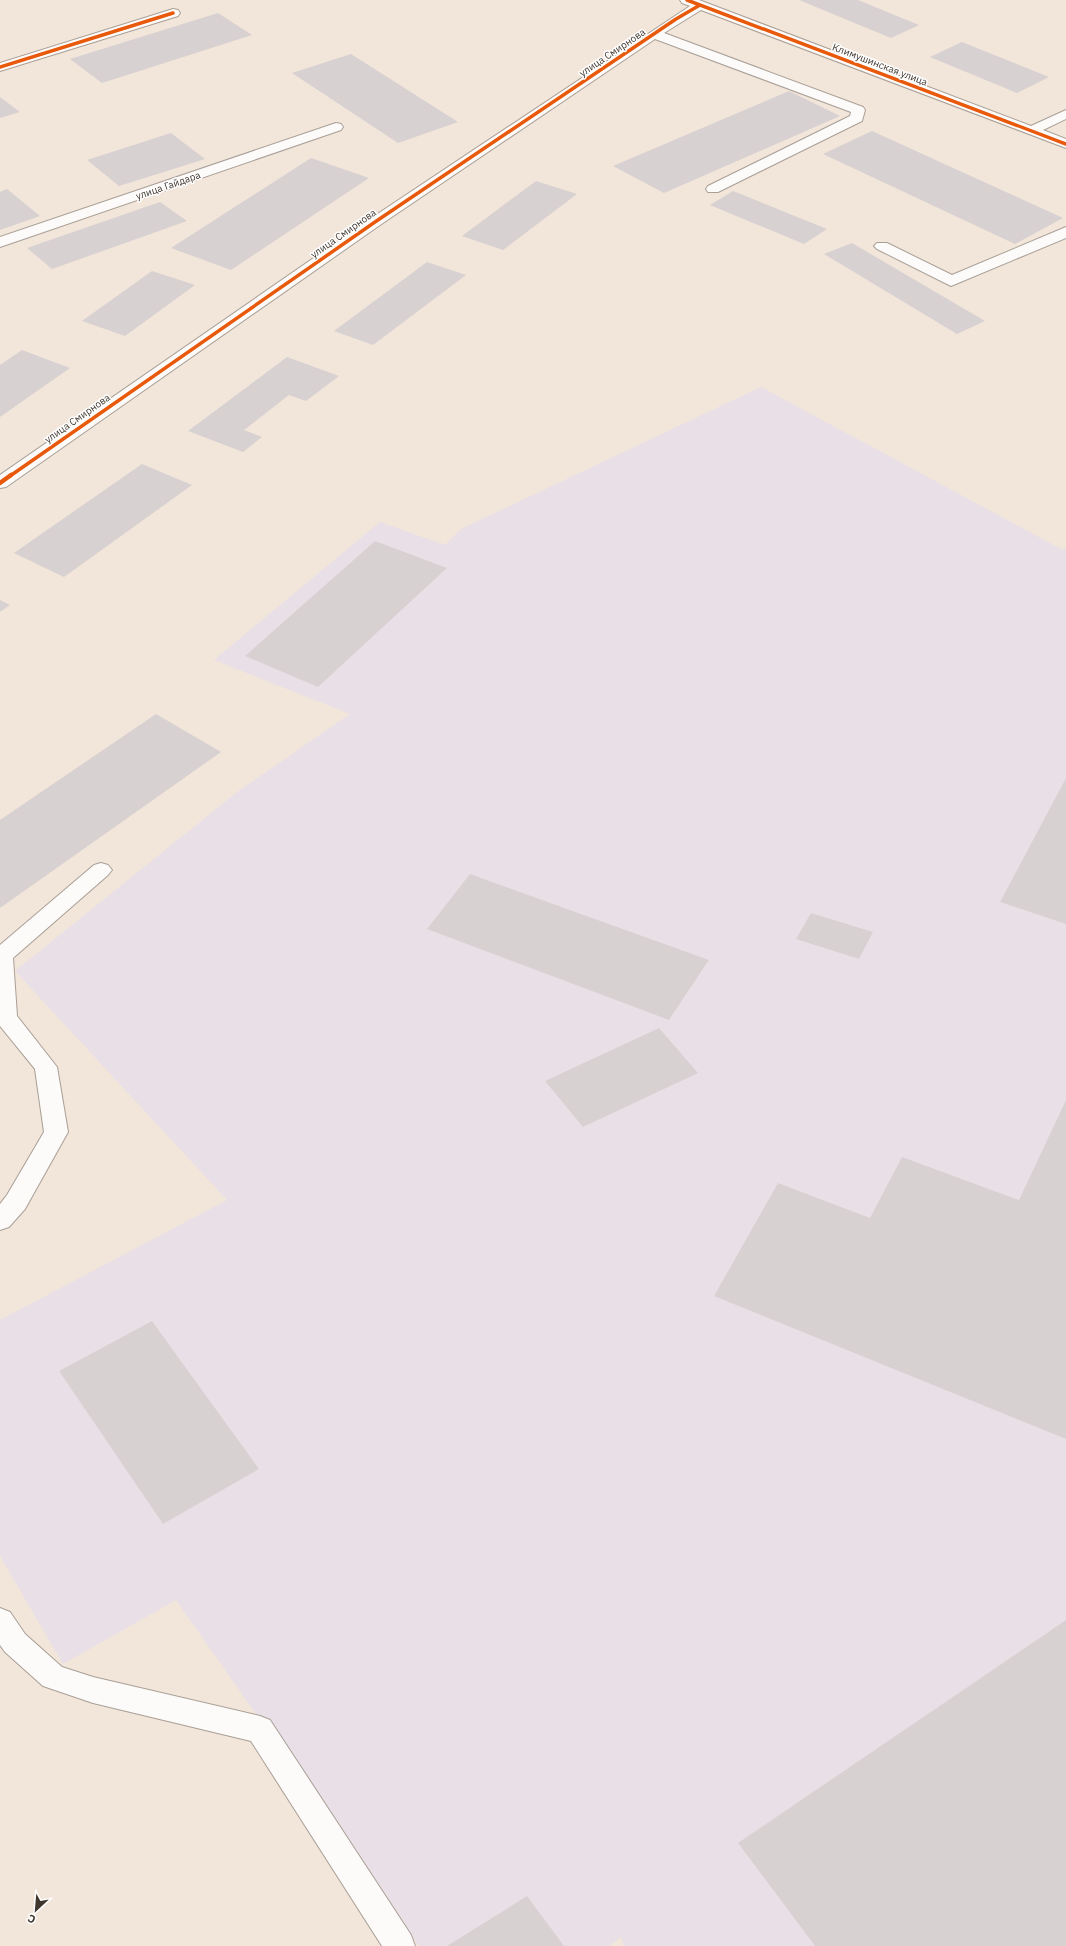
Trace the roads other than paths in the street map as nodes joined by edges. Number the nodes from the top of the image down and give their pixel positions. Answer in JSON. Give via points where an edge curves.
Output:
{"nodes":[{"id":1,"x":694,"y":2,"type":"edge"},
{"id":2,"x":172,"y":13,"type":"dead end"},
{"id":3,"x":654,"y":34,"type":"junction"},
{"id":4,"x":0,"y":67,"type":"edge"},
{"id":5,"x":1066,"y":114,"type":"edge"},
{"id":6,"x":336,"y":127,"type":"dead end"},
{"id":7,"x":1030,"y":131,"type":"junction"},
{"id":8,"x":1066,"y":144,"type":"edge"},
{"id":9,"x":713,"y":189,"type":"dead end"},
{"id":10,"x":1066,"y":232,"type":"edge"},
{"id":11,"x":0,"y":242,"type":"edge"},
{"id":12,"x":882,"y":246,"type":"dead end"},
{"id":13,"x":0,"y":483,"type":"edge"},
{"id":14,"x":101,"y":870,"type":"dead end"},
{"id":15,"x":0,"y":1220,"type":"edge"},
{"id":16,"x":0,"y":1621,"type":"edge"},
{"id":17,"x":400,"y":1946,"type":"edge"}],
"edges":[{"from":1,"to":3,"type":"street","name":"улица Смирнова"},
{"from":1,"to":7,"type":"street","name":"Климушинская улица"},
{"from":2,"to":4,"type":"street"},
{"from":3,"to":9,"type":"street","via":[[858,110],[857,118]]},
{"from":3,"to":13,"type":"street","name":"улица Смирнова","via":[[375,222]]},
{"from":5,"to":7,"type":"street"},
{"from":6,"to":11,"type":"street","name":"улица Гайдара"},
{"from":7,"to":8,"type":"street","name":"Климушинская улица"},
{"from":10,"to":12,"type":"street","via":[[951,281]]},
{"from":14,"to":15,"type":"street","via":[[2,955],[6,1018],[46,1067],[56,1132],[16,1202]]},
{"from":16,"to":17,"type":"street","via":[[15,1643],[53,1678],[260,1730]]}]}
